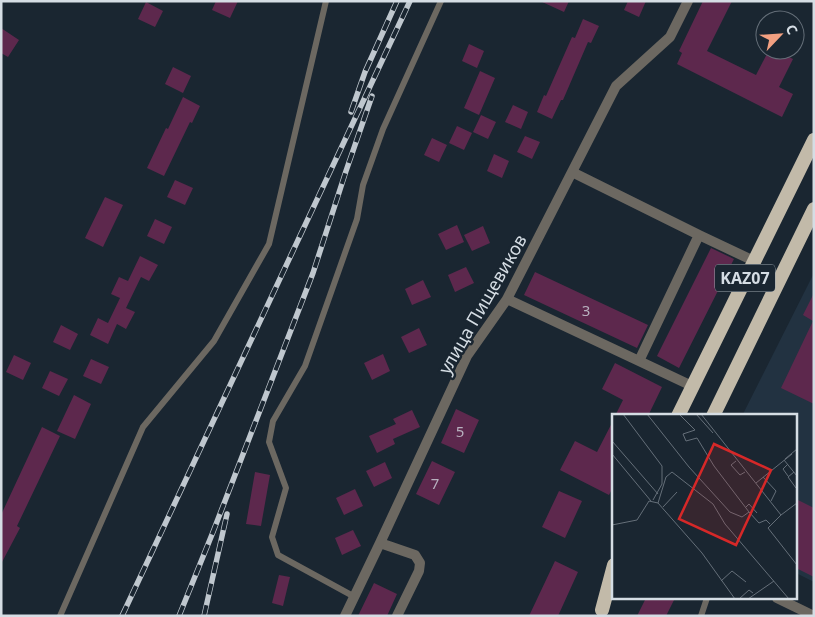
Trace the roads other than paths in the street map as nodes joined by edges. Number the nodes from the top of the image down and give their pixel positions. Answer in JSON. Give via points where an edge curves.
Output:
{"nodes":[{"id":1,"x":326,"y":1,"type":"edge"},
{"id":2,"x":441,"y":1,"type":"edge"},
{"id":3,"x":688,"y":1,"type":"edge"},
{"id":4,"x":814,"y":140,"type":"edge"},
{"id":5,"x":572,"y":172,"type":"junction"},
{"id":6,"x":814,"y":210,"type":"edge"},
{"id":7,"x":700,"y":235,"type":"junction"},
{"id":8,"x":754,"y":261,"type":"junction"},
{"id":9,"x":507,"y":299,"type":"junction"},
{"id":10,"x":639,"y":361,"type":"junction"},
{"id":11,"x":692,"y":386,"type":"junction"},
{"id":12,"x":679,"y":414,"type":"edge"},
{"id":13,"x":714,"y":414,"type":"edge"},
{"id":14,"x":380,"y":543,"type":"junction"},
{"id":15,"x":612,"y":571,"type":"edge"},
{"id":16,"x":353,"y":596,"type":"junction"},
{"id":17,"x":612,"y":597,"type":"edge"},
{"id":18,"x":706,"y":600,"type":"edge"},
{"id":19,"x":781,"y":600,"type":"edge"},
{"id":20,"x":600,"y":613,"type":"edge"},
{"id":21,"x":60,"y":616,"type":"edge"},
{"id":22,"x":345,"y":616,"type":"edge"},
{"id":23,"x":397,"y":616,"type":"edge"},
{"id":24,"x":701,"y":616,"type":"edge"},
{"id":25,"x":814,"y":616,"type":"edge"}],
"edges":[{"from":1,"to":21,"type":"lane","via":[[269,244],[214,341],[143,427]]},
{"from":2,"to":16,"type":"lane","via":[[384,129],[363,185],[357,219],[305,366],[274,421],[269,442],[286,488],[272,537],[278,555]]},
{"from":3,"to":5,"type":"street","name":"улица Пищевиков","via":[[670,37],[616,86]]},
{"from":4,"to":8,"type":"highway","number":"KAZ07"},
{"from":5,"to":7,"type":"street"},
{"from":5,"to":9,"type":"street","name":"улица Пищевиков"},
{"from":6,"to":13,"type":"highway","number":"KAZ07"},
{"from":7,"to":8,"type":"street"},
{"from":7,"to":10,"type":"street"},
{"from":8,"to":11,"type":"highway","number":"KAZ07"},
{"from":9,"to":10,"type":"street"},
{"from":9,"to":14,"type":"street","name":"улица Пищевиков","via":[[467,356]]},
{"from":10,"to":11,"type":"street"},
{"from":11,"to":12,"type":"highway","number":"KAZ07"},
{"from":14,"to":16,"type":"street","name":"улица Пищевиков"},
{"from":14,"to":23,"type":"street","via":[[415,556],[420,563],[420,571]]},
{"from":15,"to":20,"type":"highway"},
{"from":16,"to":22,"type":"street","name":"улица Пищевиков"},
{"from":17,"to":20,"type":"highway"},
{"from":18,"to":24,"type":"lane"},
{"from":19,"to":25,"type":"street"}]}
